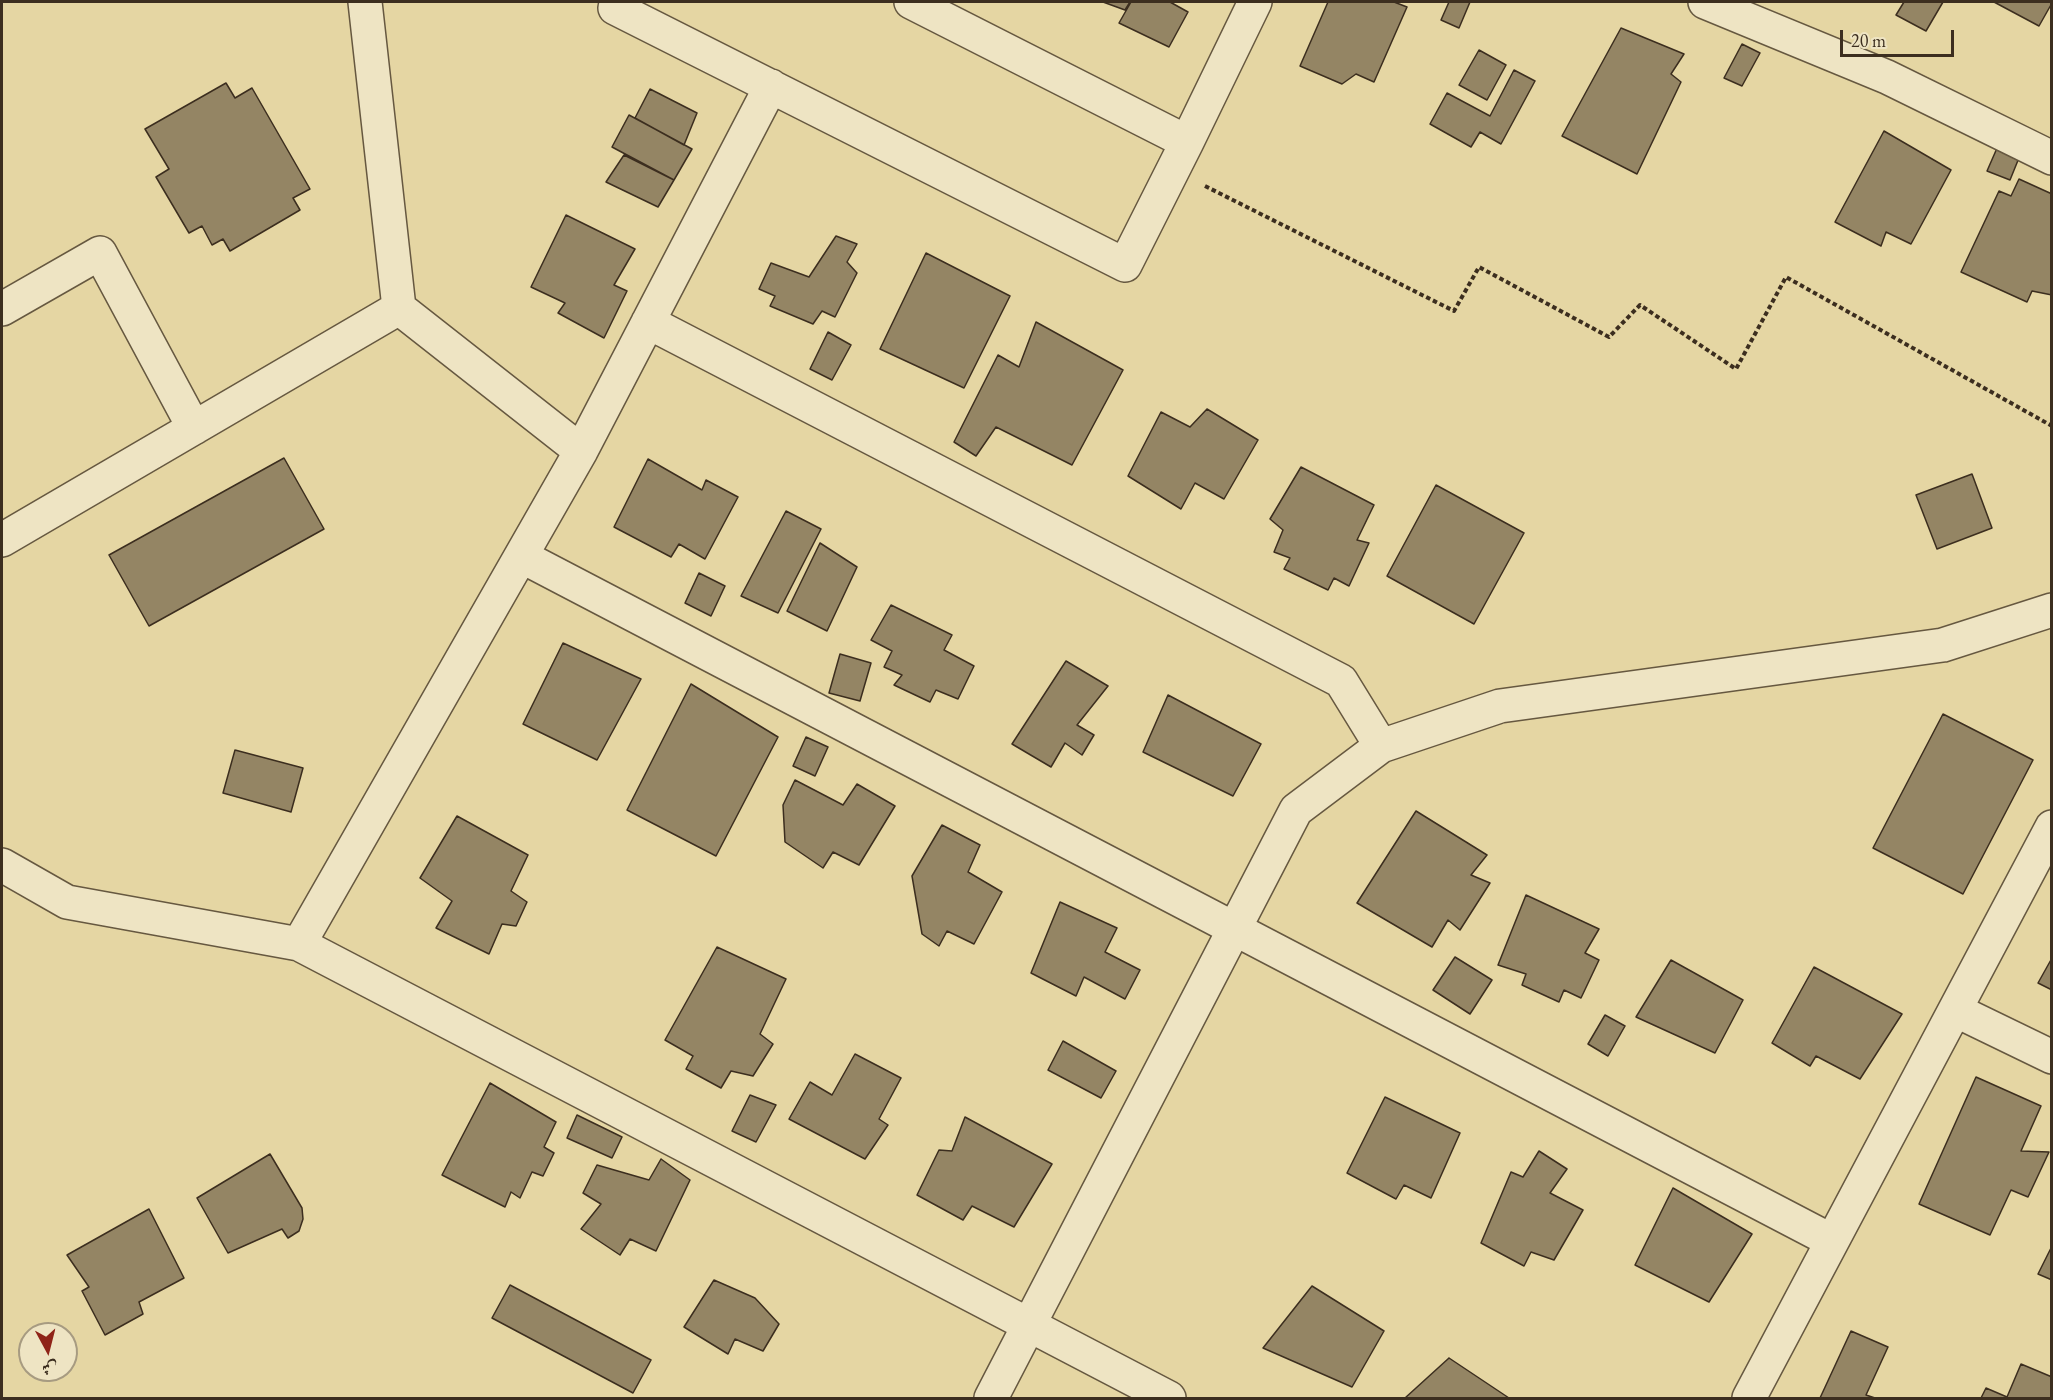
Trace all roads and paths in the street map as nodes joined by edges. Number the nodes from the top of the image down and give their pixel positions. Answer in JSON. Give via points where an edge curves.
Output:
{"nodes":[{"id":1,"x":365,"y":2,"type":"edge"},
{"id":2,"x":618,"y":2,"type":"edge"},
{"id":3,"x":911,"y":2,"type":"edge"},
{"id":4,"x":1255,"y":2,"type":"edge"},
{"id":5,"x":1705,"y":2,"type":"edge"},
{"id":6,"x":771,"y":86,"type":"junction"},
{"id":7,"x":1180,"y":156,"type":"junction"},
{"id":8,"x":2052,"y":158,"type":"edge"},
{"id":9,"x":399,"y":308,"type":"junction"},
{"id":10,"x":2,"y":309,"type":"edge"},
{"id":11,"x":648,"y":322,"type":"junction"},
{"id":12,"x":2052,"y":426,"type":"edge"},
{"id":13,"x":194,"y":428,"type":"junction"},
{"id":14,"x":581,"y":451,"type":"junction"},
{"id":15,"x":2,"y":540,"type":"edge"},
{"id":16,"x":521,"y":556,"type":"junction"},
{"id":17,"x":2052,"y":610,"type":"edge"},
{"id":18,"x":1381,"y":746,"type":"junction"},
{"id":19,"x":2052,"y":827,"type":"edge"},
{"id":20,"x":2,"y":865,"type":"edge"},
{"id":21,"x":1234,"y":929,"type":"junction"},
{"id":22,"x":298,"y":944,"type":"junction"},
{"id":23,"x":1955,"y":1010,"type":"junction"},
{"id":24,"x":2052,"y":1057,"type":"edge"},
{"id":25,"x":1832,"y":1241,"type":"junction"},
{"id":26,"x":1029,"y":1326,"type":"junction"},
{"id":27,"x":991,"y":1398,"type":"edge"},
{"id":28,"x":1169,"y":1398,"type":"edge"},
{"id":29,"x":1749,"y":1398,"type":"edge"}],
"edges":[{"from":1,"to":9,"type":"street"},
{"from":2,"to":6,"type":"street","via":[[615,8]]},
{"from":3,"to":7,"type":"street"},
{"from":4,"to":7,"type":"street"},
{"from":5,"to":8,"type":"street","via":[[1887,77]]},
{"from":6,"to":7,"type":"street","via":[[1125,265]]},
{"from":6,"to":11,"type":"street"},
{"from":7,"to":12,"type":"path","via":[[1454,311],[1479,267],[1609,337],[1640,305],[1736,369],[1786,277]]},
{"from":9,"to":13,"type":"street"},
{"from":9,"to":14,"type":"street"},
{"from":10,"to":13,"type":"street","via":[[100,253]]},
{"from":11,"to":14,"type":"street"},
{"from":11,"to":18,"type":"street","via":[[1341,681]]},
{"from":13,"to":15,"type":"street"},
{"from":14,"to":16,"type":"street"},
{"from":16,"to":21,"type":"street"},
{"from":16,"to":22,"type":"street"},
{"from":17,"to":18,"type":"street","via":[[1943,645],[1500,706]]},
{"from":18,"to":21,"type":"street","via":[[1296,810]]},
{"from":19,"to":23,"type":"street"},
{"from":20,"to":22,"type":"street","via":[[67,902]]},
{"from":21,"to":25,"type":"street"},
{"from":21,"to":26,"type":"street"},
{"from":22,"to":26,"type":"street"},
{"from":23,"to":24,"type":"street"},
{"from":23,"to":25,"type":"street"},
{"from":25,"to":29,"type":"street"},
{"from":26,"to":27,"type":"street"},
{"from":26,"to":28,"type":"street"}]}
